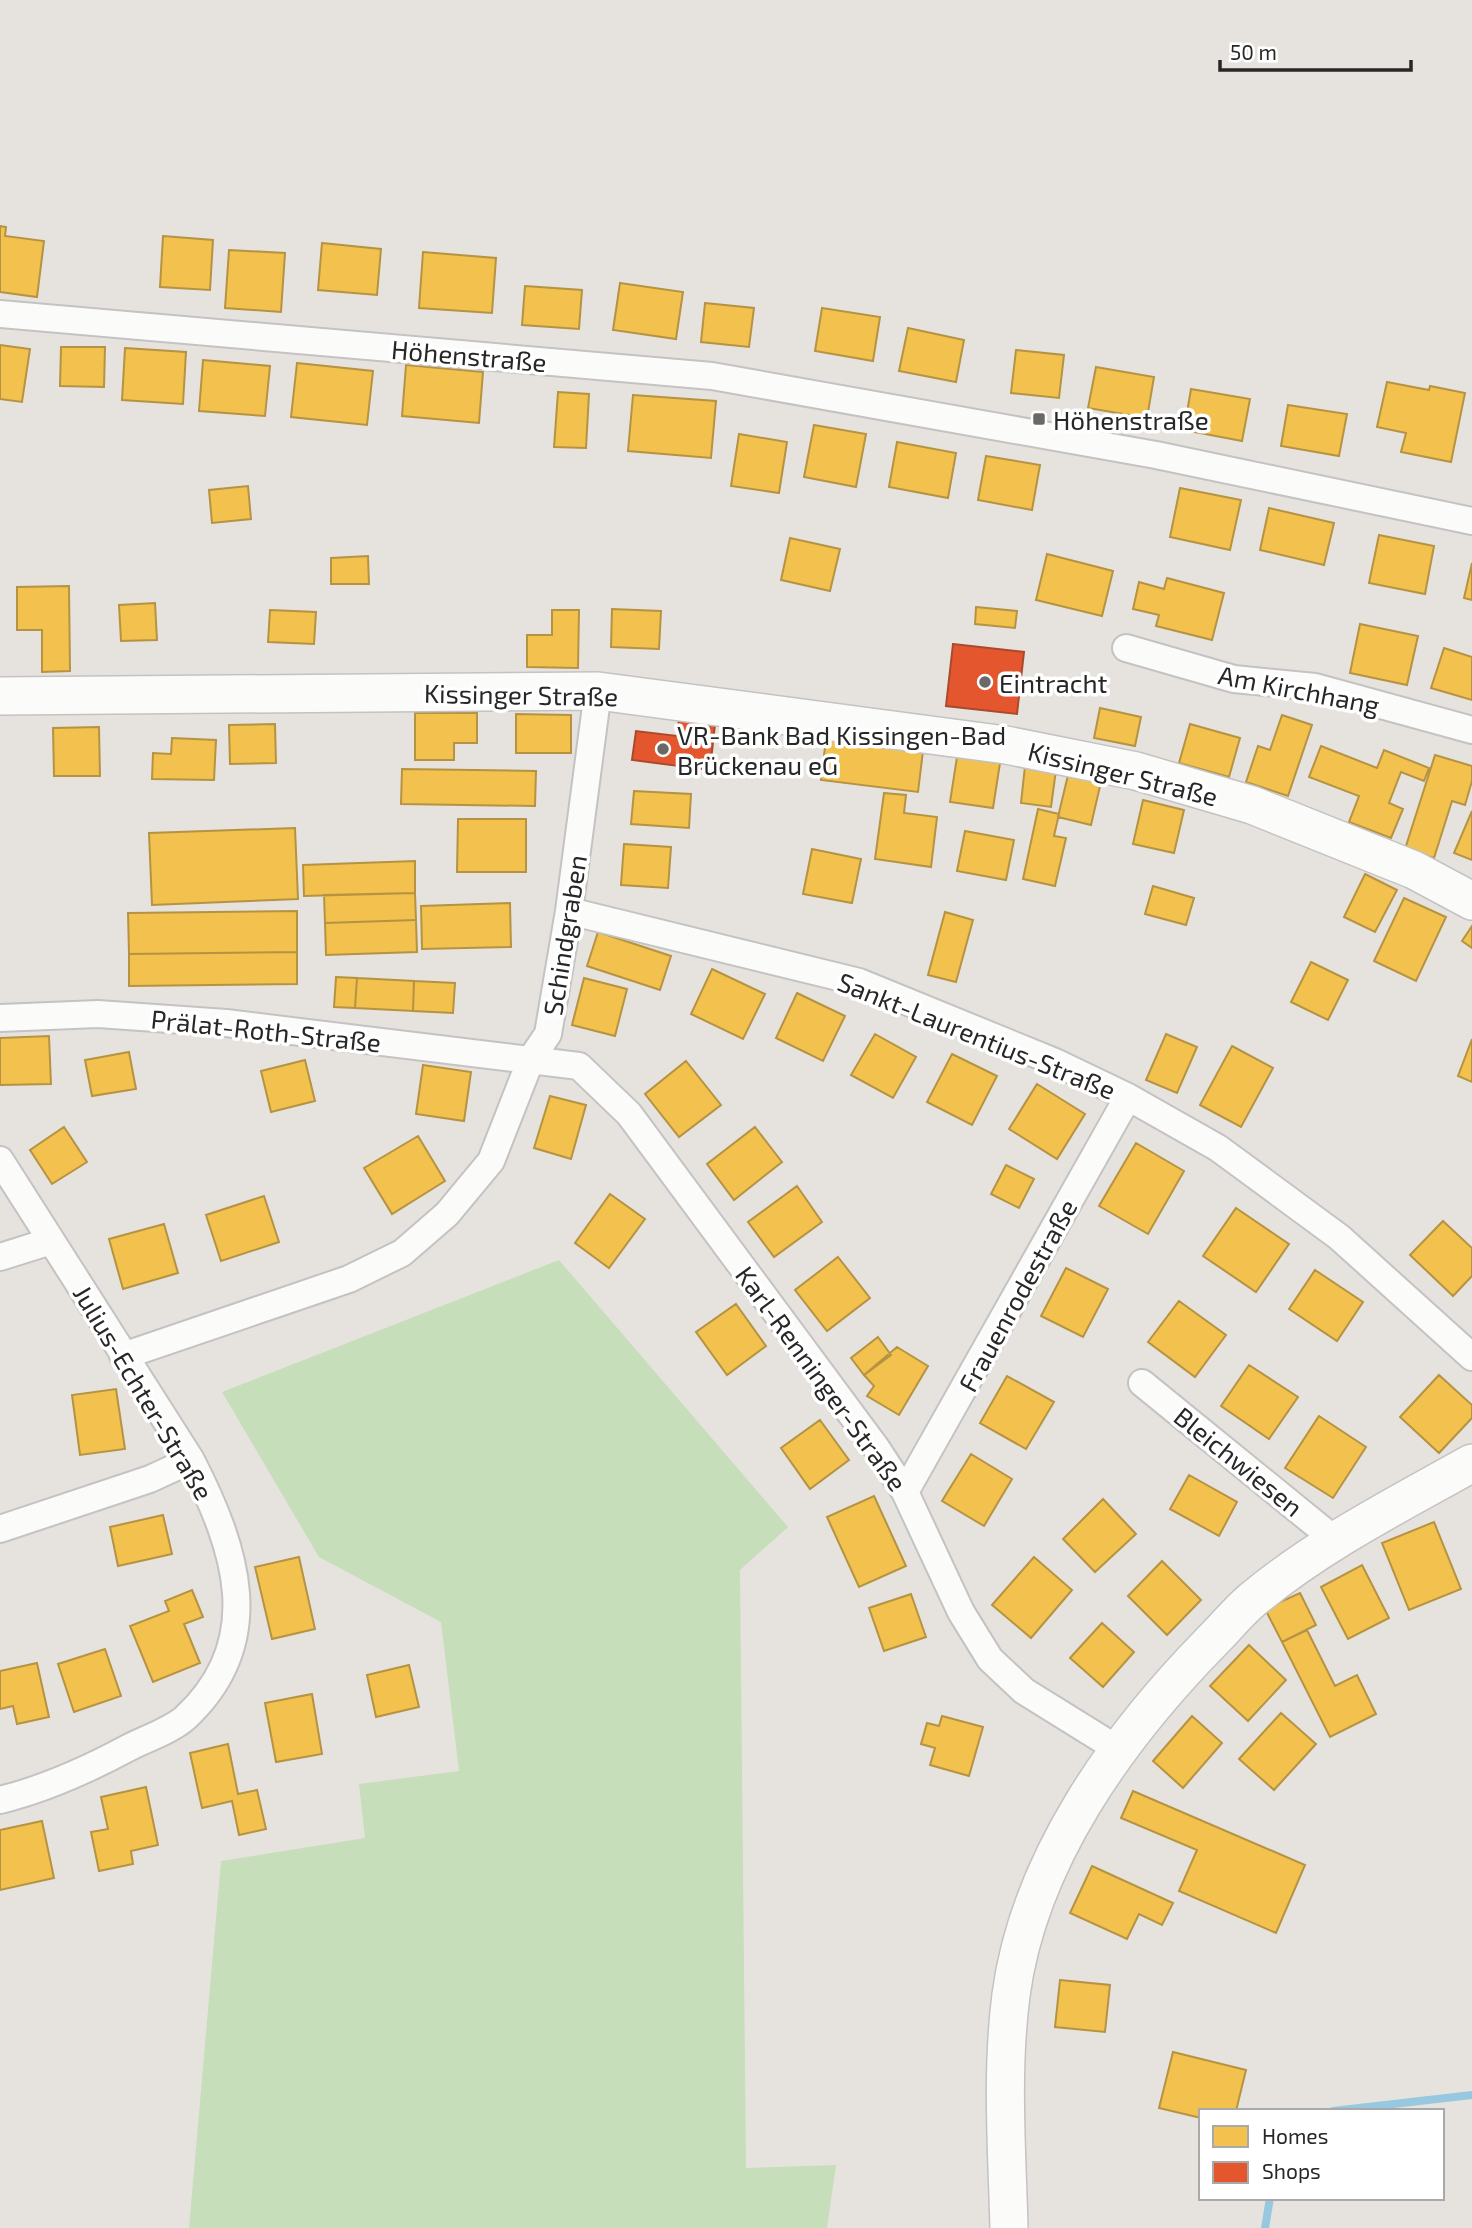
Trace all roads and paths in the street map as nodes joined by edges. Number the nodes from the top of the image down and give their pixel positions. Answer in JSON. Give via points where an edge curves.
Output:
{"nodes":[{"id":1,"x":0,"y":314,"type":"edge"},
{"id":2,"x":1472,"y":521,"type":"edge"},
{"id":3,"x":1126,"y":648,"type":"dead end"},
{"id":4,"x":598,"y":691,"type":"junction"},
{"id":5,"x":0,"y":696,"type":"edge"},
{"id":6,"x":1472,"y":730,"type":"edge"},
{"id":7,"x":1472,"y":901,"type":"edge"},
{"id":8,"x":569,"y":911,"type":"junction"},
{"id":9,"x":0,"y":1018,"type":"edge"},
{"id":10,"x":531,"y":1059,"type":"junction"},
{"id":11,"x":1128,"y":1097,"type":"junction"},
{"id":12,"x":0,"y":1160,"type":"edge"},
{"id":13,"x":51,"y":1241,"type":"junction"},
{"id":14,"x":0,"y":1257,"type":"edge"},
{"id":15,"x":123,"y":1356,"type":"junction"},
{"id":16,"x":1472,"y":1357,"type":"edge"},
{"id":17,"x":1142,"y":1383,"type":"dead end"},
{"id":18,"x":191,"y":1460,"type":"junction"},
{"id":19,"x":1472,"y":1463,"type":"edge"},
{"id":20,"x":905,"y":1492,"type":"junction"},
{"id":21,"x":0,"y":1529,"type":"edge"},
{"id":22,"x":1335,"y":1540,"type":"junction"},
{"id":23,"x":1119,"y":1750,"type":"junction"},
{"id":24,"x":0,"y":1800,"type":"edge"},
{"id":25,"x":1009,"y":2228,"type":"edge"}],
"edges":[{"from":1,"to":2,"type":"street","name":"Höhenstraße","via":[[712,376],[1156,455]]},
{"from":3,"to":6,"type":"street","name":"Am Kirchhang","via":[[1234,679],[1315,687]]},
{"from":4,"to":5,"type":"street","name":"Kissinger Straße"},
{"from":4,"to":7,"type":"street","name":"Kissinger Straße","via":[[1006,744],[1136,771],[1333,836],[1414,870]]},
{"from":4,"to":8,"type":"street","name":"Schindgraben"},
{"from":8,"to":10,"type":"street","name":"Schindgraben","via":[[548,1034]]},
{"from":8,"to":11,"type":"street","name":"Sankt-Laurentius-Straße","via":[[859,982]]},
{"from":9,"to":10,"type":"street","name":"Prälat-Roth-Straße","via":[[97,1014],[226,1023]]},
{"from":10,"to":15,"type":"street","name":"Schindgraben","via":[[492,1161],[447,1214],[402,1253],[349,1279]]},
{"from":10,"to":20,"type":"street","name":"Karl-Renninger-Straße","via":[[579,1066],[629,1114]]},
{"from":11,"to":16,"type":"street","name":"Sankt-Laurentius-Straße","via":[[1218,1148],[1339,1237]]},
{"from":11,"to":20,"type":"street","name":"Frauenrodestraße"},
{"from":12,"to":13,"type":"street","name":"Julius-Echter-Straße"},
{"from":13,"to":14,"type":"street"},
{"from":13,"to":15,"type":"street","name":"Julius-Echter-Straße"},
{"from":15,"to":18,"type":"street","name":"Julius-Echter-Straße"},
{"from":17,"to":22,"type":"street","name":"Bleichwiesen"},
{"from":18,"to":21,"type":"street","via":[[150,1479]]},
{"from":18,"to":24,"type":"street","name":"Julius-Echter-Straße","via":[[231,1552],[238,1616],[226,1667],[184,1719],[83,1772]]},
{"from":19,"to":22,"type":"street"},
{"from":20,"to":23,"type":"street","name":"Karl-Renninger-Straße","via":[[961,1612],[990,1659],[1024,1690]]},
{"from":22,"to":23,"type":"street","via":[[1252,1601],[1180,1674]]},
{"from":23,"to":25,"type":"street","via":[[1059,1847],[1025,1929],[1011,1996],[1005,2104]]}]}
